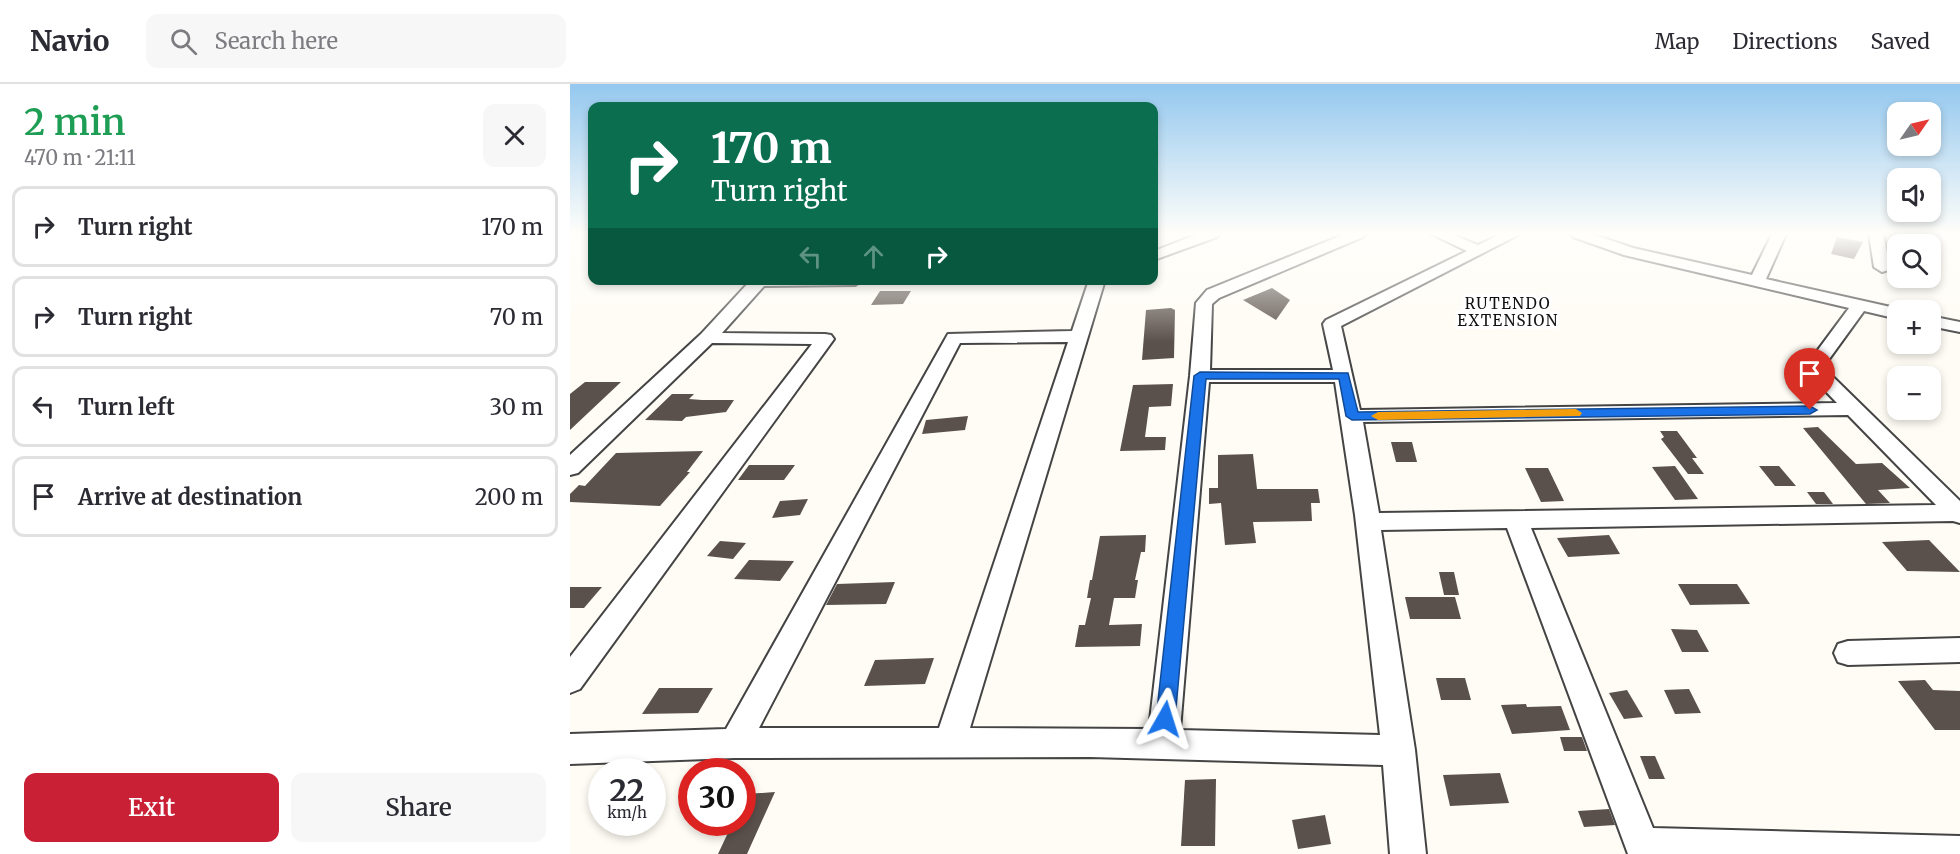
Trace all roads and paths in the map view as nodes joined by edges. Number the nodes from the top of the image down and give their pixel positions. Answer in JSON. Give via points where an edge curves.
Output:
{"nodes":[{"id":1,"x":1271,"y":270,"type":"edge"},
{"id":2,"x":1441,"y":270,"type":"edge"},
{"id":3,"x":1711,"y":270,"type":"edge"},
{"id":4,"x":1762,"y":270,"type":"edge"},
{"id":5,"x":1757,"y":280,"type":"junction"},
{"id":6,"x":756,"y":285,"type":"edge"},
{"id":7,"x":1095,"y":285,"type":"edge"},
{"id":8,"x":1859,"y":306,"type":"junction"},
{"id":9,"x":1887,"y":312,"type":"edge"},
{"id":10,"x":1941,"y":323,"type":"edge"},
{"id":11,"x":1960,"y":327,"type":"edge"},
{"id":12,"x":1079,"y":336,"type":"junction"},
{"id":13,"x":707,"y":338,"type":"junction"},
{"id":14,"x":1200,"y":376,"type":"junction"},
{"id":15,"x":1344,"y":376,"type":"junction"},
{"id":16,"x":1856,"y":410,"type":"junction"},
{"id":17,"x":1352,"y":416,"type":"junction"},
{"id":18,"x":570,"y":468,"type":"edge"},
{"id":19,"x":1959,"y":514,"type":"edge"},
{"id":20,"x":1515,"y":518,"type":"junction"},
{"id":21,"x":1368,"y":522,"type":"junction"},
{"id":22,"x":1960,"y":650,"type":"edge"},
{"id":23,"x":1848,"y":653,"type":"dead end"},
{"id":24,"x":570,"y":680,"type":"edge"},
{"id":25,"x":950,"y":742,"type":"junction"},
{"id":26,"x":1163,"y":742,"type":"junction"},
{"id":27,"x":735,"y":743,"type":"junction"},
{"id":28,"x":570,"y":749,"type":"edge"},
{"id":29,"x":1399,"y":750,"type":"junction"},
{"id":30,"x":1408,"y":854,"type":"edge"},
{"id":31,"x":1960,"y":854,"type":"edge"}],
"edges":[{"from":1,"to":14,"type":"street","via":[[1213,294],[1204,303]]},
{"from":2,"to":15,"type":"street","via":[[1332,324]]},
{"from":3,"to":5,"type":"street"},
{"from":4,"to":5,"type":"street"},
{"from":5,"to":8,"type":"street"},
{"from":6,"to":13,"type":"street"},
{"from":7,"to":12,"type":"street"},
{"from":8,"to":9,"type":"street"},
{"from":8,"to":16,"type":"street","via":[[1818,362],[1820,375]]},
{"from":10,"to":11,"type":"street"},
{"from":12,"to":25,"type":"street"},
{"from":12,"to":27,"type":"street","via":[[954,338]]},
{"from":13,"to":18,"type":"street"},
{"from":13,"to":24,"type":"street","via":[[825,339]]},
{"from":14,"to":15,"type":"street"},
{"from":14,"to":26,"type":"street"},
{"from":15,"to":17,"type":"street"},
{"from":16,"to":17,"type":"street"},
{"from":16,"to":19,"type":"street"},
{"from":17,"to":21,"type":"street"},
{"from":19,"to":20,"type":"street"},
{"from":20,"to":21,"type":"street"},
{"from":20,"to":31,"type":"street","via":[[1642,845]]},
{"from":21,"to":29,"type":"street"},
{"from":22,"to":23,"type":"street"},
{"from":25,"to":26,"type":"street"},
{"from":25,"to":27,"type":"street"},
{"from":26,"to":29,"type":"street"},
{"from":27,"to":28,"type":"street"},
{"from":29,"to":30,"type":"street"}]}
